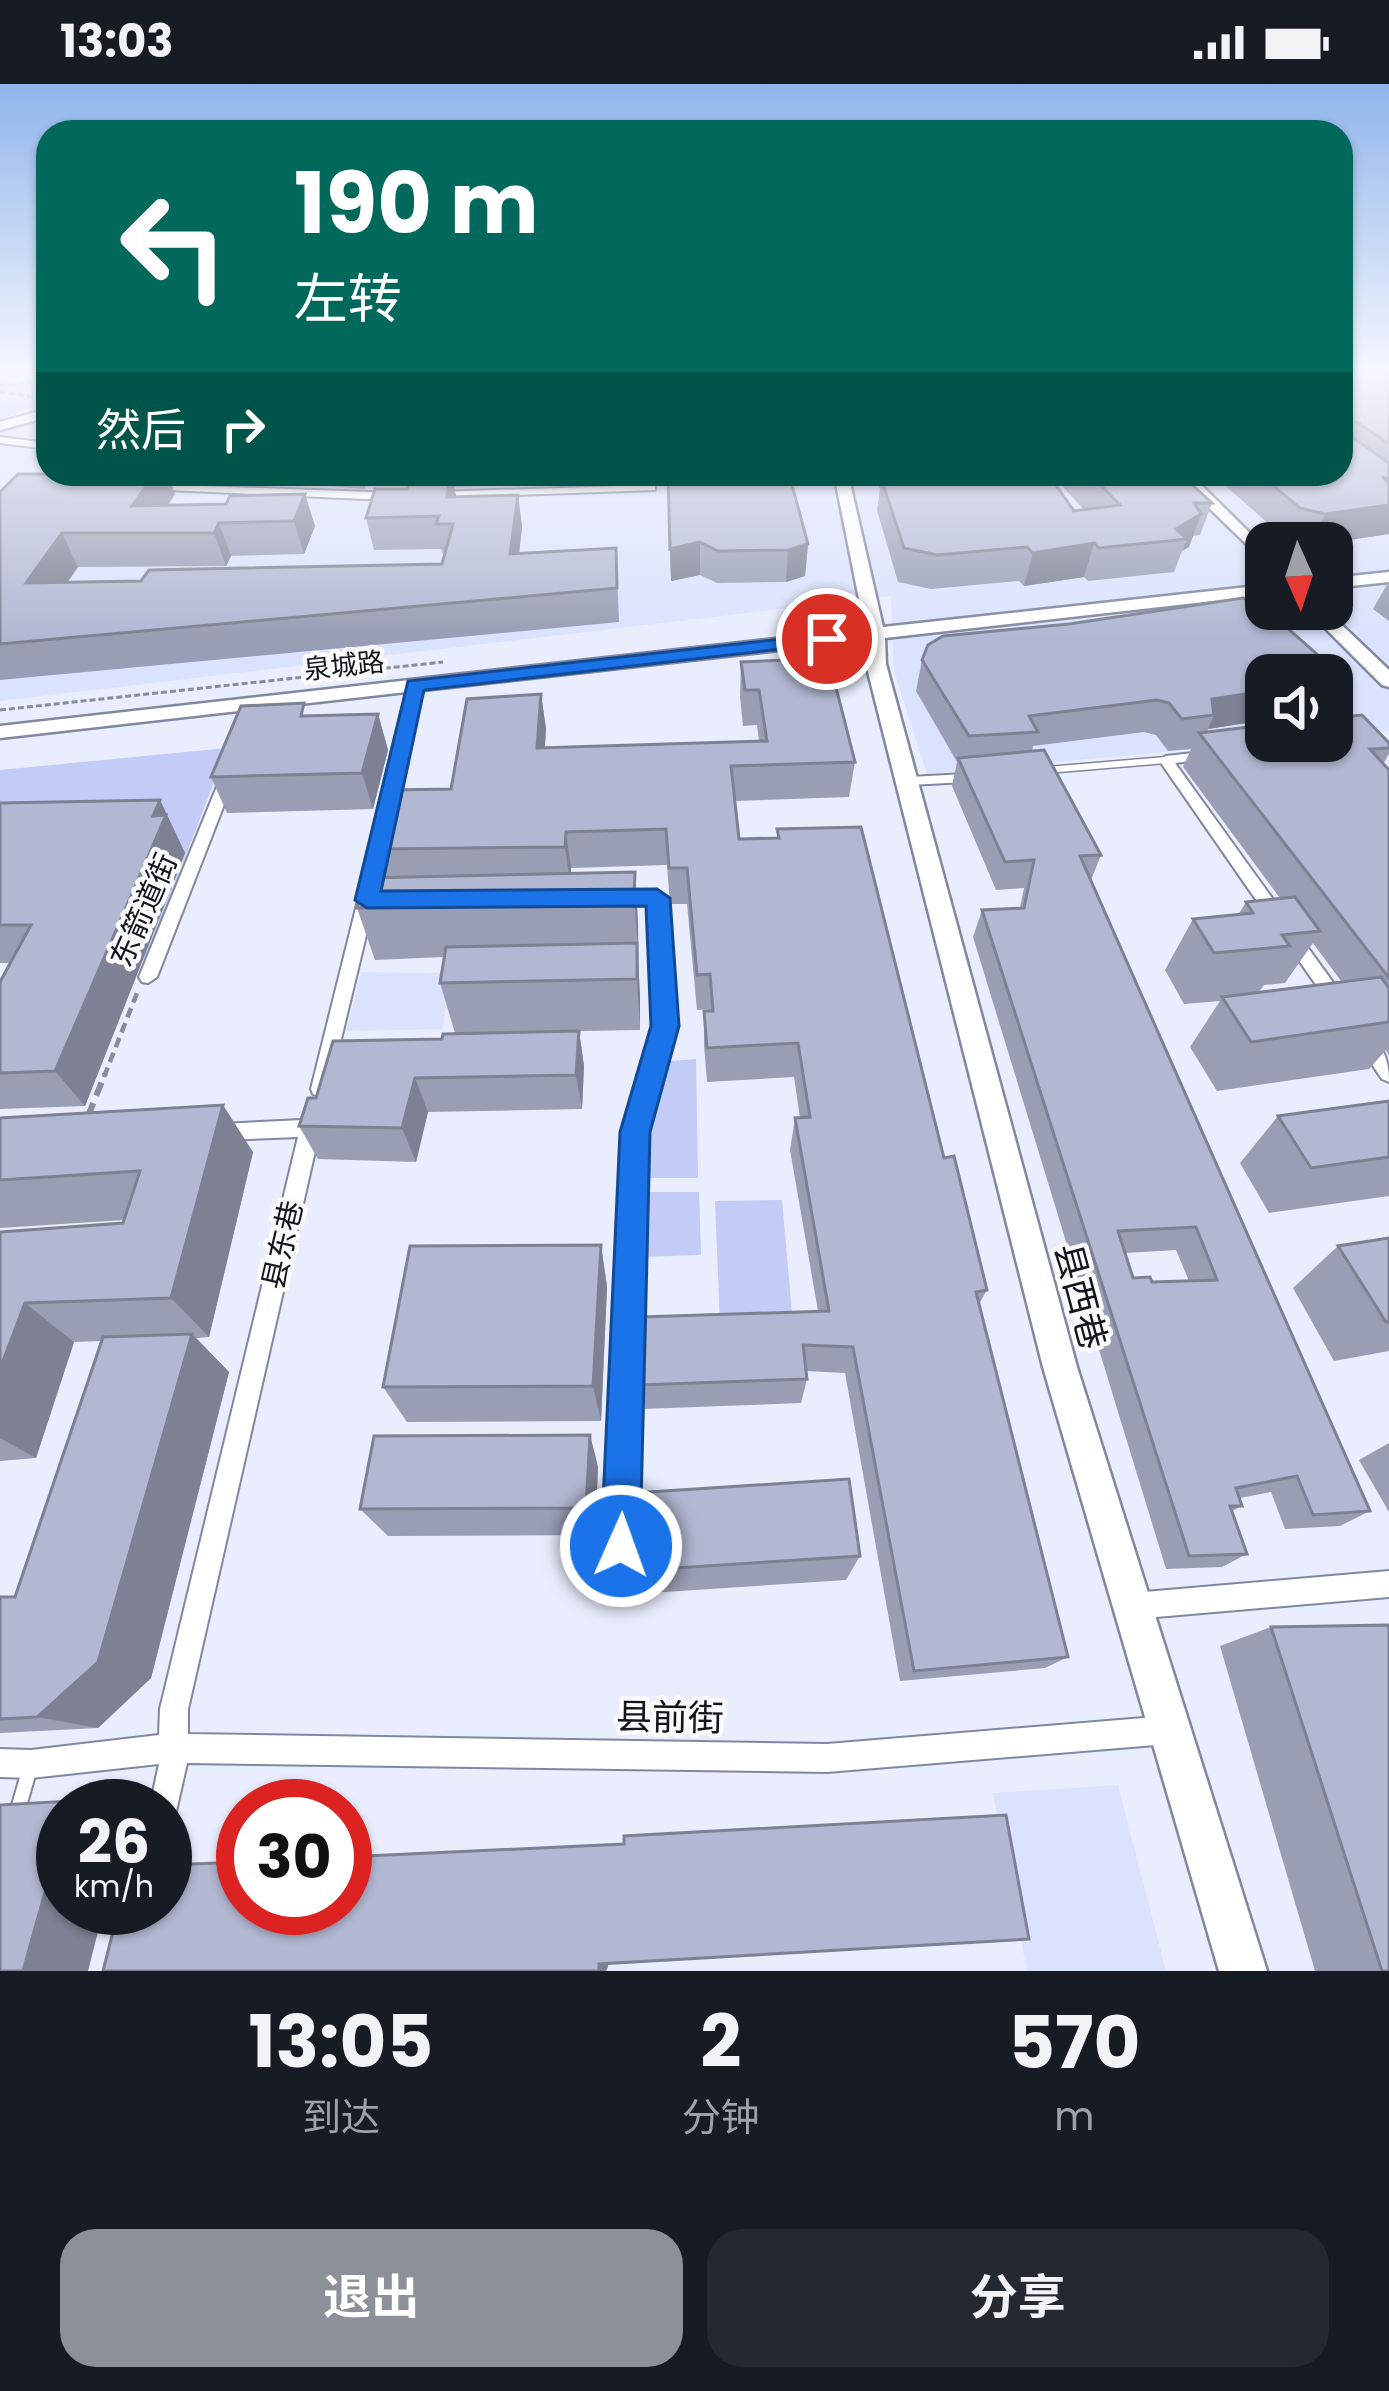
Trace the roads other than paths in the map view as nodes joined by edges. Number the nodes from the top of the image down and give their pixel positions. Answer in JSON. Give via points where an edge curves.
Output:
{"nodes":[{"id":1,"x":194,"y":486,"type":"edge"},
{"id":2,"x":237,"y":486,"type":"edge"},
{"id":3,"x":396,"y":486,"type":"edge"},
{"id":4,"x":843,"y":486,"type":"edge"},
{"id":5,"x":1193,"y":486,"type":"edge"},
{"id":6,"x":125,"y":488,"type":"edge"},
{"id":7,"x":651,"y":488,"type":"edge"},
{"id":8,"x":392,"y":496,"type":"junction"},
{"id":9,"x":1245,"y":537,"type":"edge"},
{"id":10,"x":1389,"y":577,"type":"edge"},
{"id":11,"x":1353,"y":581,"type":"edge"},
{"id":12,"x":1245,"y":592,"type":"edge"},
{"id":13,"x":1338,"y":630,"type":"edge"},
{"id":14,"x":873,"y":634,"type":"junction"},
{"id":15,"x":1385,"y":673,"type":"edge"},
{"id":16,"x":415,"y":686,"type":"junction"},
{"id":17,"x":0,"y":732,"type":"edge"},
{"id":18,"x":1233,"y":752,"type":"edge"},
{"id":19,"x":1166,"y":760,"type":"junction"},
{"id":20,"x":232,"y":768,"type":"edge"},
{"id":21,"x":1040,"y":771,"type":"edge"},
{"id":22,"x":971,"y":778,"type":"edge"},
{"id":23,"x":904,"y":782,"type":"junction"},
{"id":24,"x":590,"y":898,"type":"edge"},
{"id":25,"x":148,"y":977,"type":"road end"},
{"id":26,"x":1347,"y":1015,"type":"edge"},
{"id":27,"x":1360,"y":1033,"type":"edge"},
{"id":28,"x":1389,"y":1074,"type":"edge"},
{"id":29,"x":310,"y":1128,"type":"junction"},
{"id":30,"x":195,"y":1133,"type":"edge"},
{"id":31,"x":621,"y":1546,"type":"dead end"},
{"id":32,"x":1389,"y":1584,"type":"edge"},
{"id":33,"x":1133,"y":1606,"type":"junction"},
{"id":34,"x":1168,"y":1730,"type":"junction"},
{"id":35,"x":170,"y":1748,"type":"junction"},
{"id":36,"x":0,"y":1763,"type":"edge"},
{"id":37,"x":32,"y":1764,"type":"junction"},
{"id":38,"x":171,"y":1779,"type":"edge"},
{"id":39,"x":13,"y":1828,"type":"edge"},
{"id":40,"x":1243,"y":1971,"type":"edge"}],
"edges":[{"from":1,"to":6,"type":"street"},
{"from":2,"to":8,"type":"street"},
{"from":3,"to":8,"type":"street"},
{"from":4,"to":14,"type":"main road","name":"县西巷"},
{"from":5,"to":9,"type":"main road"},
{"from":7,"to":8,"type":"street"},
{"from":10,"to":11,"type":"main road"},
{"from":12,"to":14,"type":"main road","name":"泉城路"},
{"from":13,"to":15,"type":"main road"},
{"from":14,"to":16,"type":"main road","name":"泉城路"},
{"from":14,"to":23,"type":"main road","name":"县西巷"},
{"from":16,"to":17,"type":"main road","name":"泉城路","via":[[255,712]]},
{"from":16,"to":29,"type":"street","name":"县东巷","via":[[378,900]]},
{"from":18,"to":19,"type":"street"},
{"from":19,"to":21,"type":"lane"},
{"from":19,"to":26,"type":"street"},
{"from":20,"to":25,"type":"street","name":"东箭道街"},
{"from":22,"to":23,"type":"lane"},
{"from":23,"to":33,"type":"main road","name":"县西巷","via":[[1060,1366]]},
{"from":24,"to":31,"type":"street","via":[[657,898],[665,1026],[635,1132]]},
{"from":27,"to":28,"type":"street"},
{"from":29,"to":30,"type":"street"},
{"from":29,"to":35,"type":"street","name":"县东巷"},
{"from":32,"to":33,"type":"street"},
{"from":33,"to":34,"type":"main road","name":"县西巷"},
{"from":34,"to":35,"type":"street","name":"县前街","via":[[827,1758]]},
{"from":34,"to":40,"type":"main road","name":"县西巷"},
{"from":35,"to":37,"type":"street","name":"县前街"},
{"from":35,"to":38,"type":"street","name":"县东巷"},
{"from":36,"to":37,"type":"street","name":"县前街"},
{"from":37,"to":39,"type":"lane"}]}
